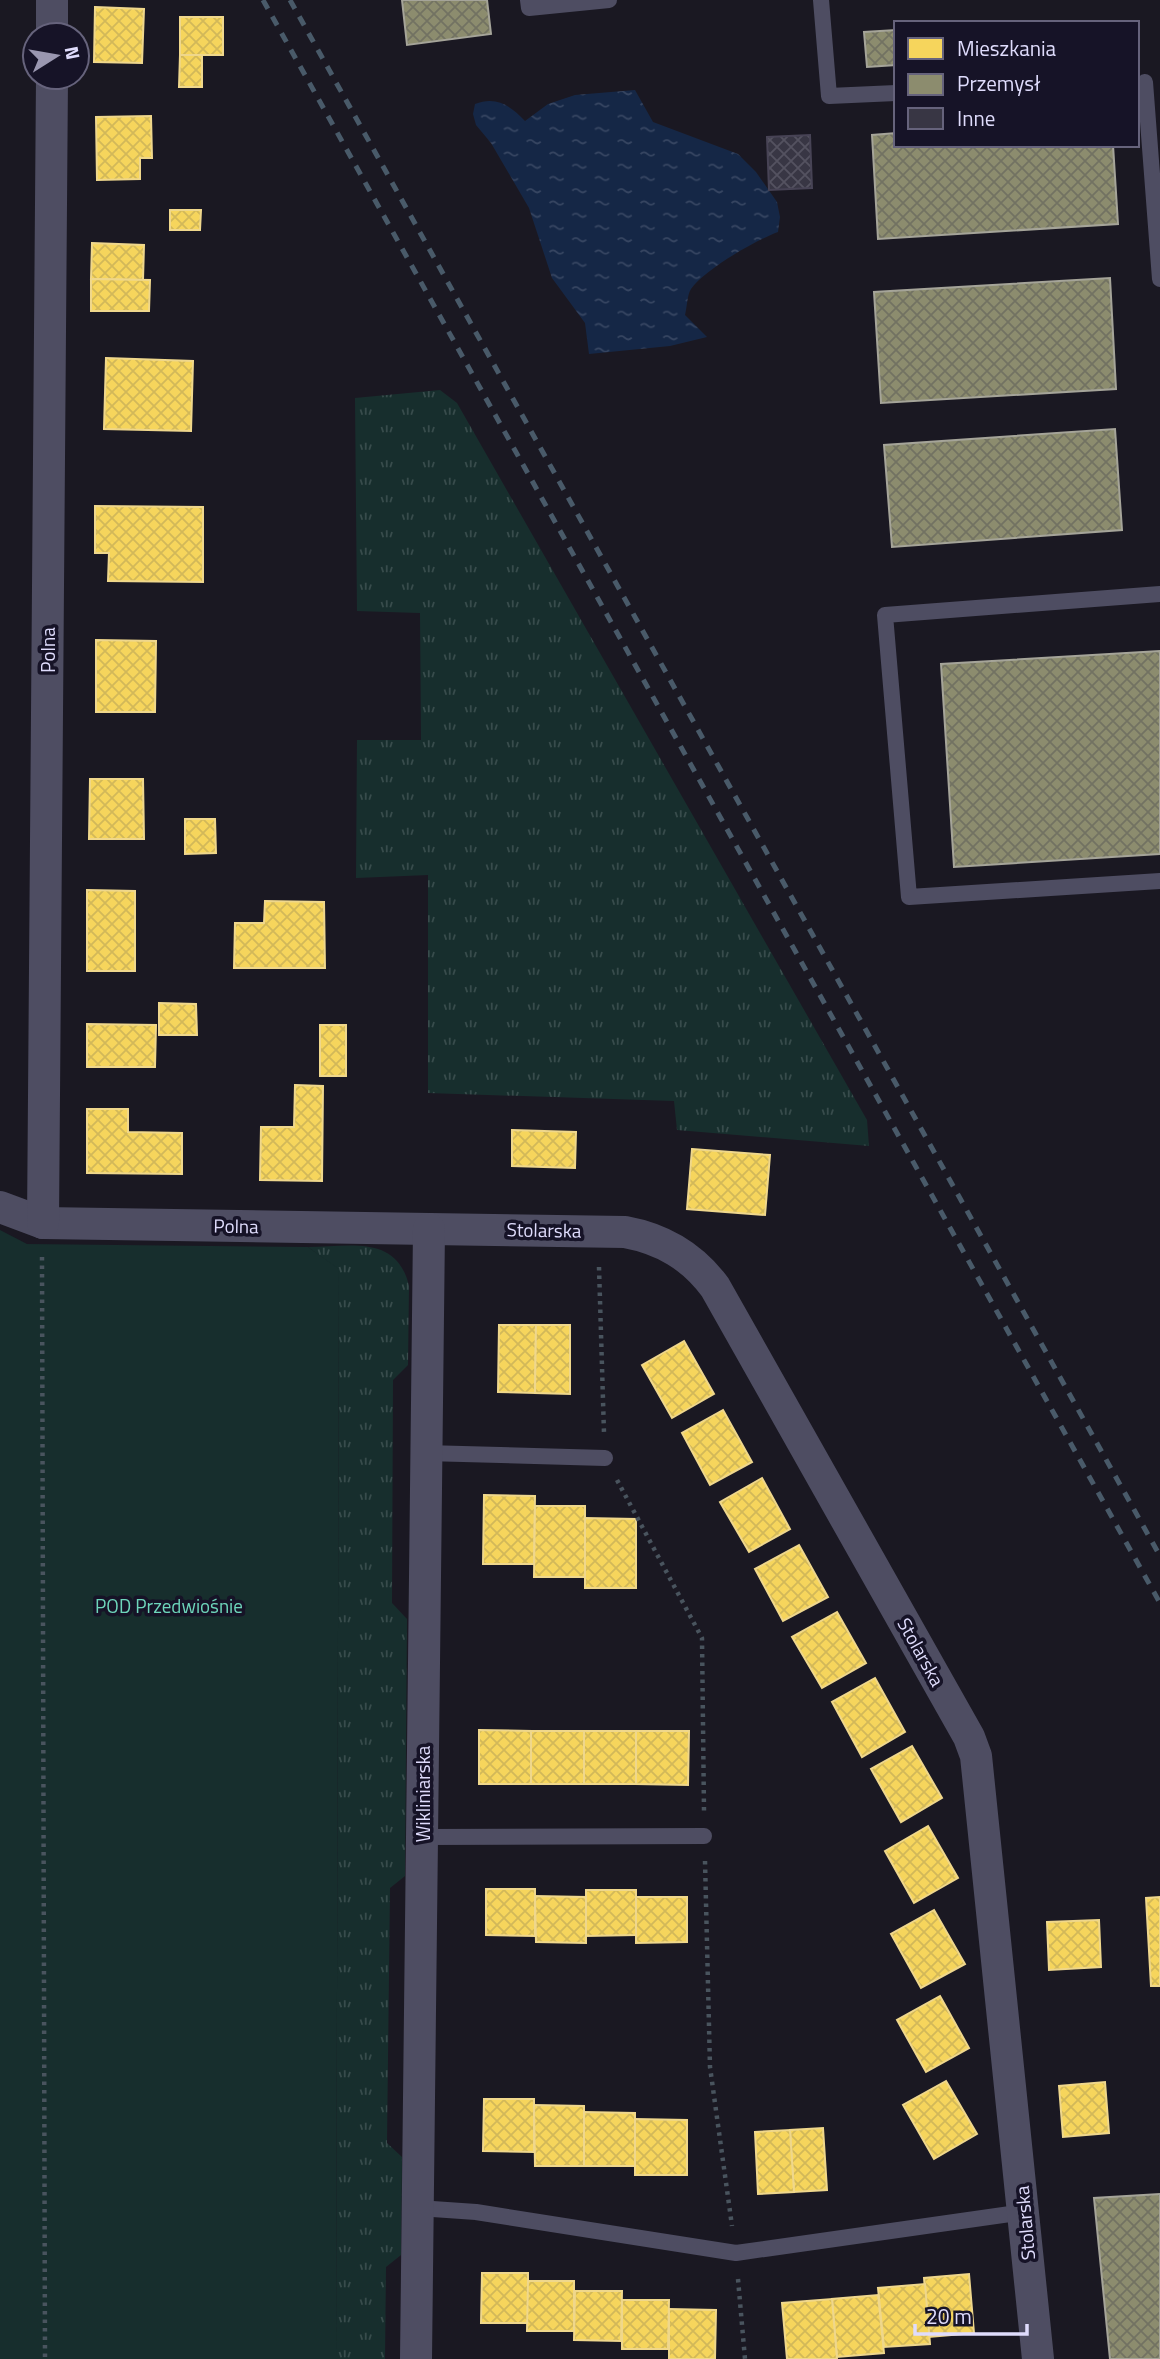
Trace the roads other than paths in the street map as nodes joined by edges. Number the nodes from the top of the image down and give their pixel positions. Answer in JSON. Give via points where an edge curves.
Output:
{"nodes":[{"id":1,"x":52,"y":0,"type":"edge"},
{"id":2,"x":528,"y":0,"type":"edge"},
{"id":3,"x":608,"y":0,"type":"edge"},
{"id":4,"x":821,"y":0,"type":"edge"},
{"id":5,"x":52,"y":21,"type":"edge"},
{"id":6,"x":1148,"y":82,"type":"edge"},
{"id":7,"x":52,"y":91,"type":"edge"},
{"id":8,"x":894,"y":93,"type":"edge"},
{"id":9,"x":1160,"y":279,"type":"edge"},
{"id":10,"x":1160,"y":594,"type":"edge"},
{"id":11,"x":1160,"y":881,"type":"edge"},
{"id":12,"x":0,"y":1206,"type":"edge"},
{"id":13,"x":429,"y":1229,"type":"junction"},
{"id":14,"x":43,"y":1234,"type":"junction"},
{"id":15,"x":425,"y":1453,"type":"junction"},
{"id":16,"x":605,"y":1458,"type":"road end"},
{"id":17,"x":704,"y":1836,"type":"road end"},
{"id":18,"x":424,"y":1837,"type":"junction"},
{"id":19,"x":418,"y":2207,"type":"junction"},
{"id":20,"x":1024,"y":2213,"type":"junction"},
{"id":21,"x":416,"y":2359,"type":"edge"},
{"id":22,"x":1038,"y":2359,"type":"edge"}],
"edges":[{"from":1,"to":5,"type":"street"},
{"from":2,"to":3,"type":"lane","via":[[529,8]]},
{"from":4,"to":8,"type":"lane","via":[[829,96]]},
{"from":6,"to":9,"type":"lane"},
{"from":7,"to":14,"type":"street","name":"Polna"},
{"from":10,"to":11,"type":"lane","via":[[885,615],[909,897]]},
{"from":12,"to":14,"type":"street","name":"Polna"},
{"from":13,"to":14,"type":"street","name":"Polna"},
{"from":13,"to":15,"type":"street","name":"Wikliniarska"},
{"from":13,"to":20,"type":"street","name":"Stolarska","via":[[625,1231],[669,1246],[702,1270],[715,1287],[969,1737],[979,1773]]},
{"from":15,"to":16,"type":"lane"},
{"from":15,"to":18,"type":"street","name":"Wikliniarska"},
{"from":17,"to":18,"type":"lane"},
{"from":18,"to":19,"type":"street","name":"Wikliniarska"},
{"from":19,"to":20,"type":"lane","via":[[736,2253]]},
{"from":19,"to":21,"type":"street","name":"Wikliniarska"},
{"from":20,"to":22,"type":"street","name":"Stolarska"}]}
